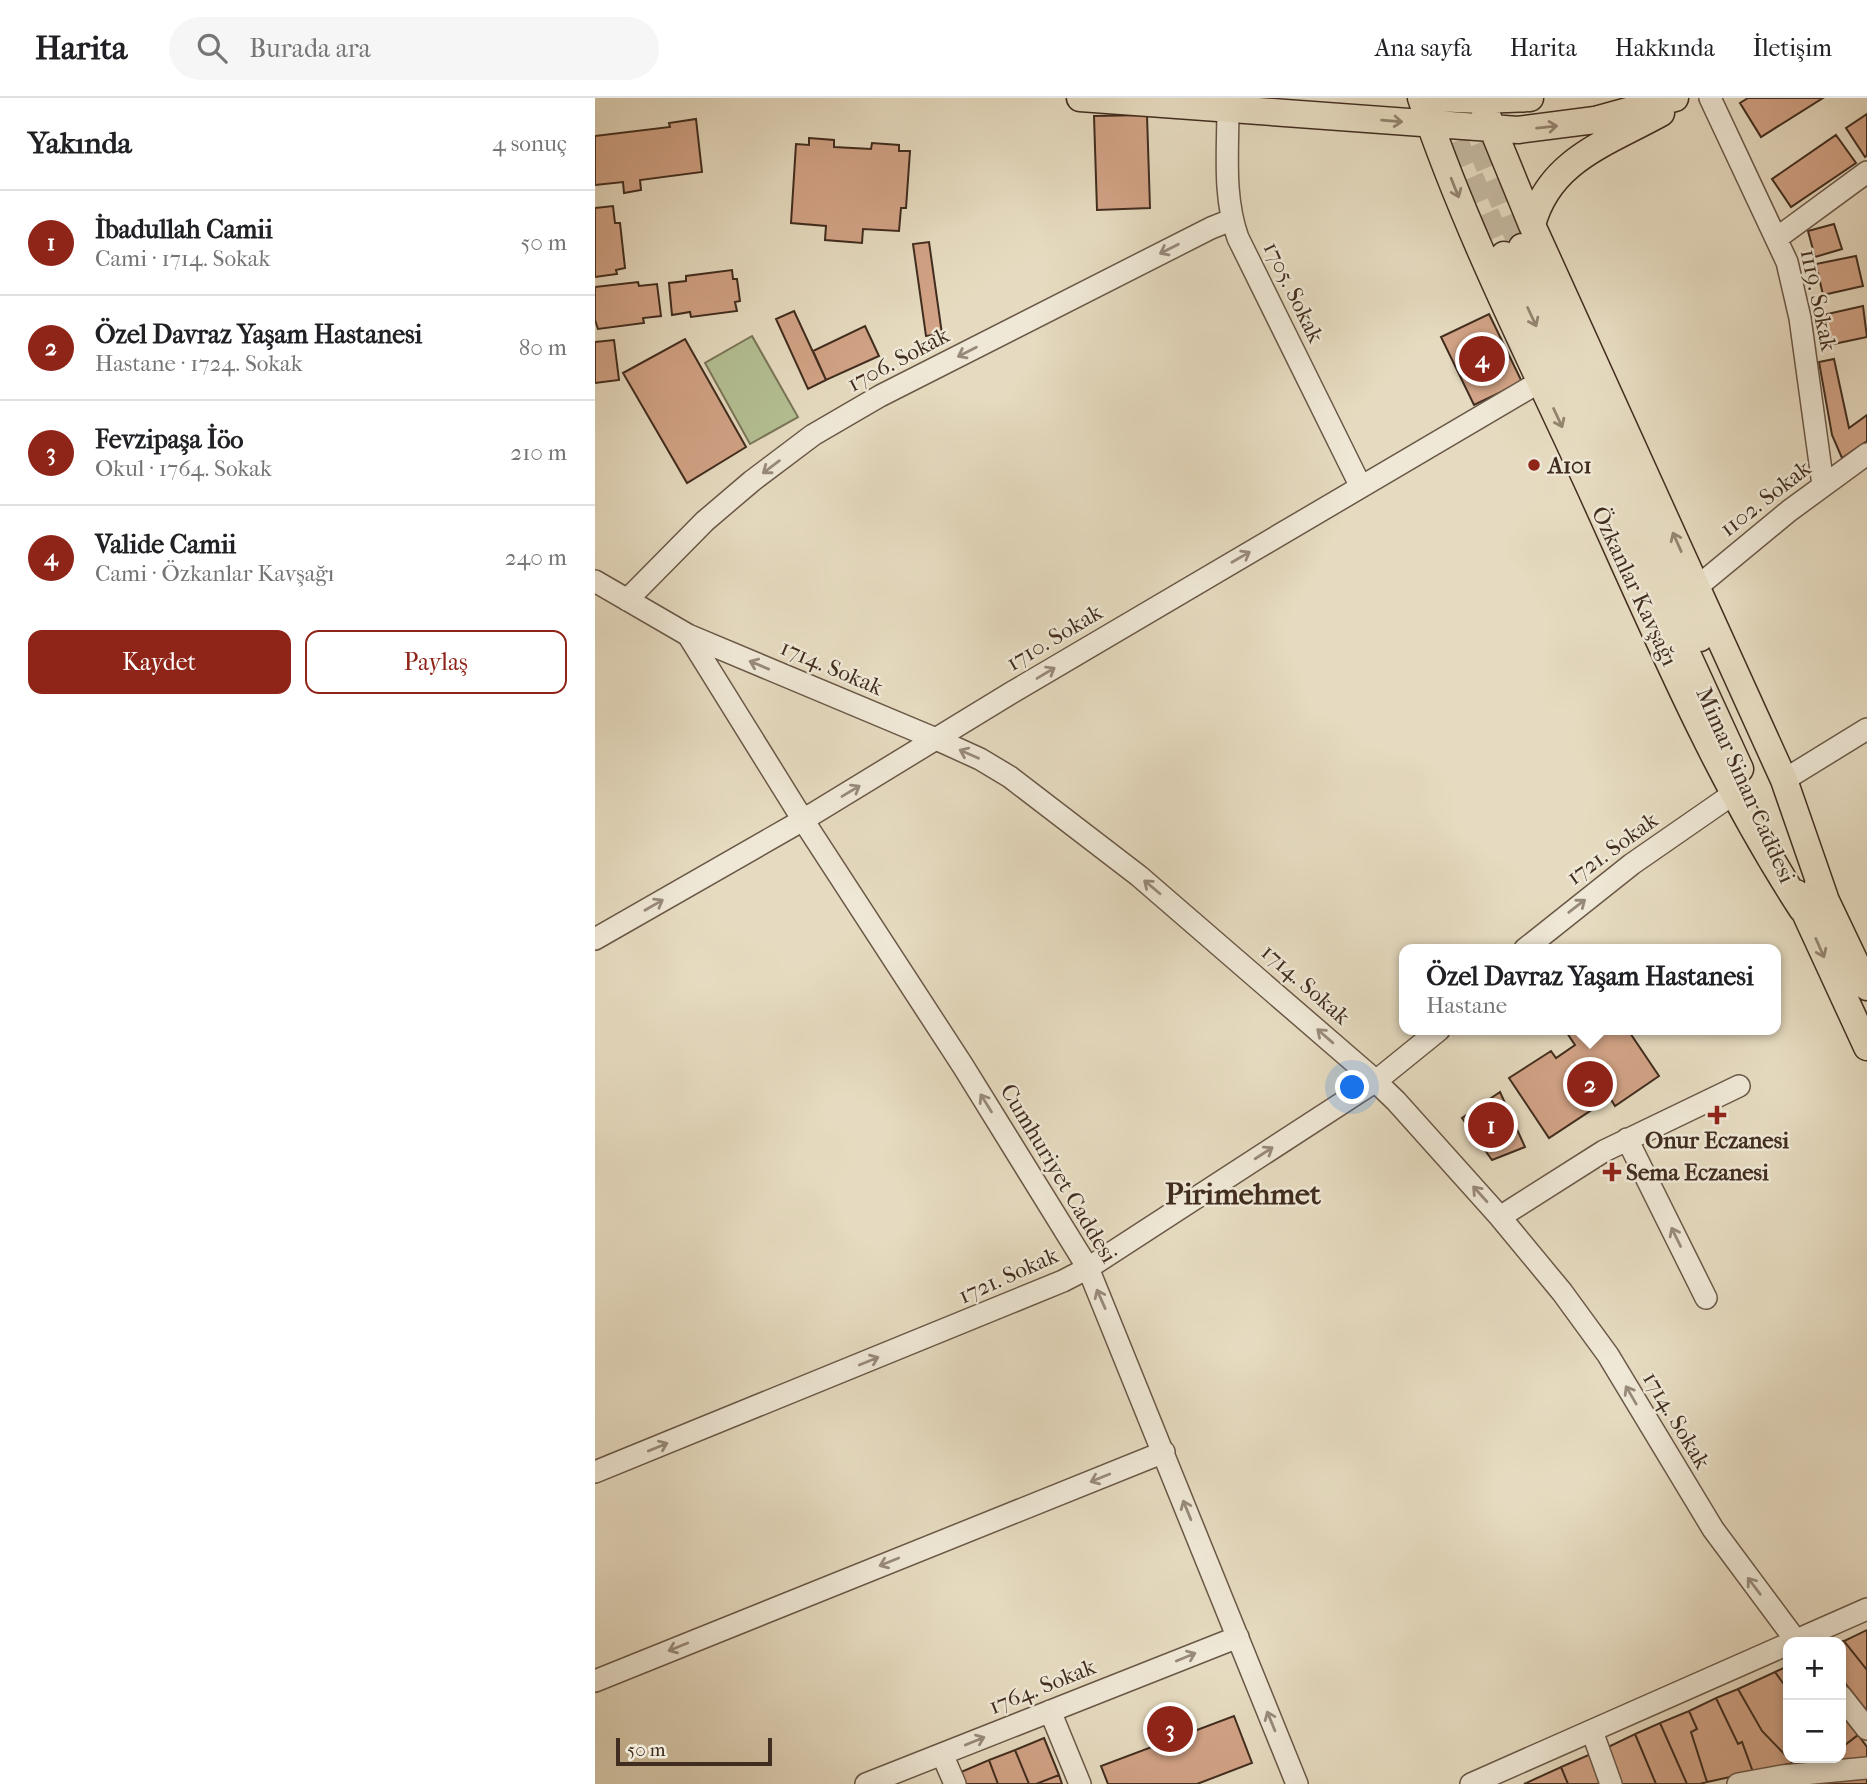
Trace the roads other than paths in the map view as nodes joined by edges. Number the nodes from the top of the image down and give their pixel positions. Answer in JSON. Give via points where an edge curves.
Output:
{"nodes":[{"id":1,"x":1080,"y":98,"type":"edge"},
{"id":2,"x":1422,"y":98,"type":"edge"},
{"id":3,"x":1434,"y":98,"type":"edge"},
{"id":4,"x":1530,"y":98,"type":"edge"},
{"id":5,"x":1675,"y":98,"type":"edge"},
{"id":6,"x":1688,"y":98,"type":"edge"},
{"id":7,"x":1710,"y":98,"type":"edge"},
{"id":8,"x":1481,"y":99,"type":"edge"},
{"id":9,"x":1228,"y":107,"type":"junction"},
{"id":10,"x":1430,"y":125,"type":"junction"},
{"id":11,"x":1492,"y":130,"type":"junction"},
{"id":12,"x":1867,"y":172,"type":"edge"},
{"id":13,"x":1231,"y":220,"type":"junction"},
{"id":14,"x":1777,"y":238,"type":"junction"},
{"id":15,"x":1519,"y":242,"type":"junction"},
{"id":16,"x":1541,"y":381,"type":"junction"},
{"id":17,"x":1867,"y":454,"type":"edge"},
{"id":18,"x":1823,"y":485,"type":"junction"},
{"id":19,"x":1361,"y":487,"type":"junction"},
{"id":20,"x":595,"y":581,"type":"edge"},
{"id":21,"x":1697,"y":587,"type":"junction"},
{"id":22,"x":627,"y":600,"type":"junction"},
{"id":23,"x":688,"y":635,"type":"junction"},
{"id":24,"x":1867,"y":729,"type":"edge"},
{"id":25,"x":936,"y":739,"type":"junction"},
{"id":26,"x":1784,"y":780,"type":"junction"},
{"id":27,"x":1733,"y":794,"type":"junction"},
{"id":28,"x":803,"y":820,"type":"junction"},
{"id":29,"x":1814,"y":904,"type":"junction"},
{"id":30,"x":595,"y":939,"type":"edge"},
{"id":31,"x":1531,"y":944,"type":"edge"},
{"id":32,"x":1867,"y":987,"type":"edge"},
{"id":33,"x":1433,"y":1035,"type":"edge"},
{"id":34,"x":1867,"y":1047,"type":"edge"},
{"id":35,"x":1375,"y":1081,"type":"junction"},
{"id":36,"x":1738,"y":1086,"type":"dead end"},
{"id":37,"x":1627,"y":1139,"type":"junction"},
{"id":38,"x":1500,"y":1217,"type":"junction"},
{"id":39,"x":1088,"y":1268,"type":"junction"},
{"id":40,"x":1706,"y":1298,"type":"dead end"},
{"id":41,"x":1164,"y":1452,"type":"junction"},
{"id":42,"x":595,"y":1472,"type":"edge"},
{"id":43,"x":1867,"y":1609,"type":"edge"},
{"id":44,"x":1238,"y":1637,"type":"junction"},
{"id":45,"x":1789,"y":1637,"type":"edge"},
{"id":46,"x":1804,"y":1637,"type":"edge"},
{"id":47,"x":1783,"y":1646,"type":"edge"},
{"id":48,"x":595,"y":1681,"type":"edge"},
{"id":49,"x":1844,"y":1700,"type":"edge"},
{"id":50,"x":1050,"y":1711,"type":"junction"},
{"id":51,"x":1867,"y":1729,"type":"edge"},
{"id":52,"x":1592,"y":1731,"type":"junction"},
{"id":53,"x":942,"y":1754,"type":"junction"},
{"id":54,"x":1867,"y":1768,"type":"edge"},
{"id":55,"x":866,"y":1784,"type":"edge"},
{"id":56,"x":955,"y":1784,"type":"edge"},
{"id":57,"x":1080,"y":1784,"type":"edge"},
{"id":58,"x":1297,"y":1784,"type":"edge"},
{"id":59,"x":1471,"y":1784,"type":"edge"},
{"id":60,"x":1611,"y":1784,"type":"edge"},
{"id":61,"x":1738,"y":1784,"type":"edge"}],
"edges":[{"from":1,"to":9,"type":"main road"},
{"from":2,"to":10,"type":"main road","name":"Özkanlar Kavşağı"},
{"from":3,"to":8,"type":"main road"},
{"from":4,"to":8,"type":"main road"},
{"from":11,"to":5,"type":"main road","one_way":true,"via":[[1595,120]]},
{"from":6,"to":15,"type":"main road","via":[[1561,172]]},
{"from":7,"to":14,"type":"street","name":"1119. Sokak"},
{"from":8,"to":11,"type":"main road"},
{"from":9,"to":10,"type":"main road","one_way":true},
{"from":9,"to":13,"type":"street","name":"1705. Sokak"},
{"from":10,"to":11,"type":"main road"},
{"from":10,"to":16,"type":"main road","name":"Özkanlar Kavşağı","one_way":true},
{"from":11,"to":15,"type":"main road"},
{"from":12,"to":14,"type":"street"},
{"from":13,"to":19,"type":"street","name":"1705. Sokak"},
{"from":13,"to":22,"type":"street","name":"1706. Sokak","one_way":true,"via":[[880,396],[813,435],[705,521]]},
{"from":14,"to":18,"type":"street","name":"1119. Sokak","via":[[1796,299]]},
{"from":21,"to":15,"type":"main road","one_way":true},
{"from":15,"to":29,"type":"main road","name":"Mimar Sinan Caddesi"},
{"from":16,"to":19,"type":"street","name":"1710. Sokak"},
{"from":16,"to":27,"type":"main road","name":"Özkanlar Kavşağı","one_way":true},
{"from":17,"to":18,"type":"street","name":"1102. Sokak"},
{"from":18,"to":21,"type":"street","name":"1102. Sokak"},
{"from":25,"to":19,"type":"street","name":"1710. Sokak","one_way":true},
{"from":20,"to":22,"type":"street","name":"1714. Sokak"},
{"from":21,"to":26,"type":"main road"},
{"from":22,"to":23,"type":"street","name":"1714. Sokak"},
{"from":25,"to":23,"type":"street","name":"1714. Sokak","one_way":true},
{"from":23,"to":28,"type":"street","name":"Cumhuriyet Caddesi"},
{"from":24,"to":26,"type":"street"},
{"from":28,"to":25,"type":"street","name":"1710. Sokak","one_way":true},
{"from":35,"to":25,"type":"street","name":"1714. Sokak","one_way":true,"via":[[1212,937],[1041,798],[980,759]]},
{"from":26,"to":29,"type":"main road"},
{"from":27,"to":29,"type":"main road","name":"Özkanlar Kavşağı","via":[[1767,855]]},
{"from":31,"to":27,"type":"street","name":"1721. Sokak","one_way":true,"via":[[1632,864]]},
{"from":30,"to":28,"type":"street","name":"1710. Sokak","one_way":true},
{"from":39,"to":28,"type":"street","name":"Cumhuriyet Caddesi","one_way":true},
{"from":29,"to":32,"type":"main road","name":"Mimar Sinan Caddesi"},
{"from":29,"to":34,"type":"main road","name":"Mimar Sinan Caddesi","one_way":true},
{"from":33,"to":35,"type":"street","name":"1721. Sokak"},
{"from":38,"to":35,"type":"street","name":"1714. Sokak","one_way":true},
{"from":39,"to":35,"type":"street","name":"1721. Sokak","one_way":true},
{"from":36,"to":37,"type":"street"},
{"from":37,"to":38,"type":"street"},
{"from":40,"to":37,"type":"street","one_way":true},
{"from":45,"to":38,"type":"street","name":"1714. Sokak","one_way":true,"via":[[1713,1529],[1608,1355]]},
{"from":41,"to":39,"type":"street","name":"Cumhuriyet Caddesi","one_way":true},
{"from":42,"to":39,"type":"street","name":"1721. Sokak","one_way":true,"via":[[1035,1294]]},
{"from":44,"to":41,"type":"street","name":"Cumhuriyet Caddesi","one_way":true},
{"from":41,"to":48,"type":"street","one_way":true},
{"from":43,"to":46,"type":"street"},
{"from":50,"to":44,"type":"street","name":"1764. Sokak","one_way":true},
{"from":58,"to":44,"type":"street","name":"Cumhuriyet Caddesi","one_way":true},
{"from":47,"to":52,"type":"street"},
{"from":49,"to":51,"type":"street"},
{"from":53,"to":50,"type":"street","name":"1764. Sokak","one_way":true},
{"from":50,"to":57,"type":"street"},
{"from":52,"to":59,"type":"street"},
{"from":52,"to":60,"type":"street"},
{"from":53,"to":55,"type":"street","name":"1764. Sokak"},
{"from":53,"to":56,"type":"street"},
{"from":54,"to":61,"type":"street"}]}
